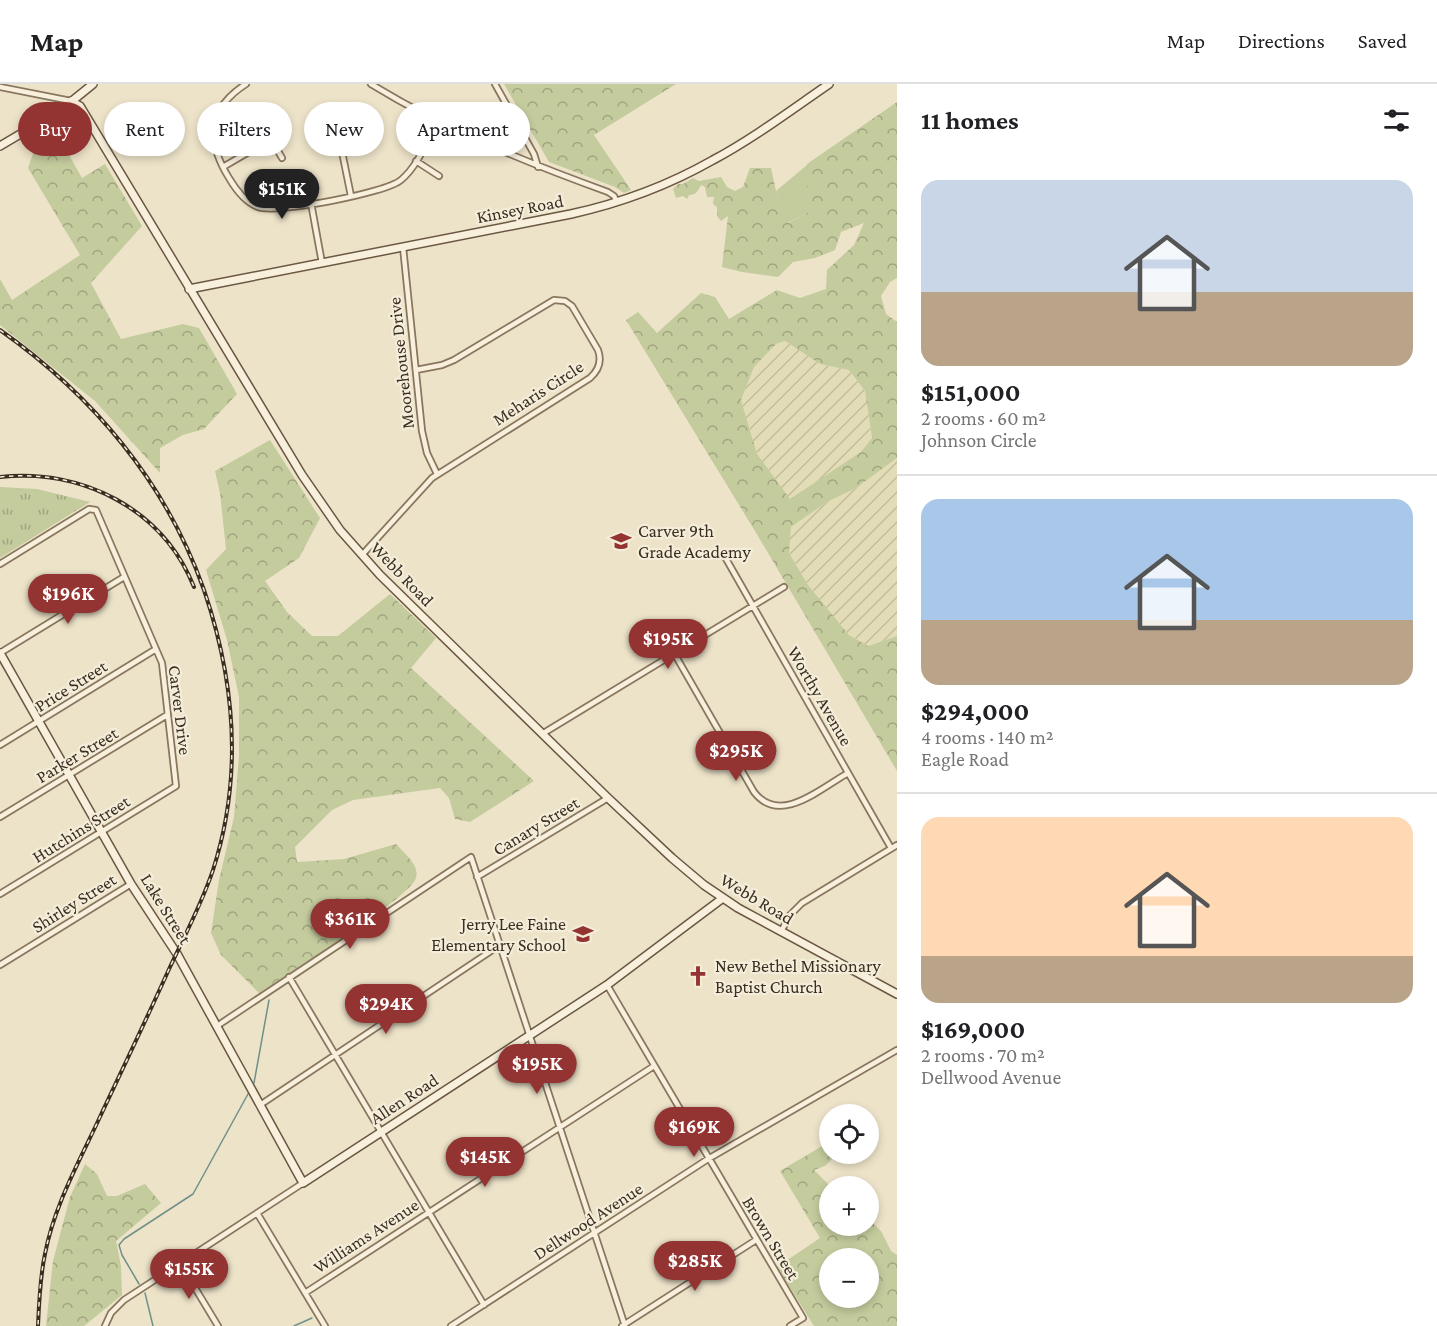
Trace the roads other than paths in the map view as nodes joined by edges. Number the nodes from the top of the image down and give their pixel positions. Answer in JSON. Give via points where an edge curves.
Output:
{"nodes":[{"id":1,"x":246,"y":84,"type":"edge"},
{"id":2,"x":370,"y":84,"type":"edge"},
{"id":3,"x":495,"y":84,"type":"edge"},
{"id":4,"x":829,"y":84,"type":"edge"},
{"id":5,"x":89,"y":85,"type":"edge"},
{"id":6,"x":0,"y":87,"type":"edge"},
{"id":7,"x":71,"y":101,"type":"junction"},
{"id":8,"x":402,"y":102,"type":"edge"},
{"id":9,"x":0,"y":146,"type":"edge"},
{"id":10,"x":343,"y":156,"type":"edge"},
{"id":11,"x":419,"y":156,"type":"edge"},
{"id":12,"x":512,"y":156,"type":"edge"},
{"id":13,"x":282,"y":158,"type":"dead end"},
{"id":14,"x":416,"y":161,"type":"junction"},
{"id":15,"x":223,"y":167,"type":"junction"},
{"id":16,"x":538,"y":167,"type":"junction"},
{"id":17,"x":439,"y":176,"type":"dead end"},
{"id":18,"x":351,"y":196,"type":"junction"},
{"id":19,"x":617,"y":202,"type":"junction"},
{"id":20,"x":311,"y":203,"type":"junction"},
{"id":21,"x":403,"y":247,"type":"junction"},
{"id":22,"x":322,"y":262,"type":"junction"},
{"id":23,"x":189,"y":289,"type":"junction"},
{"id":24,"x":416,"y":370,"type":"junction"},
{"id":25,"x":437,"y":474,"type":"junction"},
{"id":26,"x":362,"y":555,"type":"junction"},
{"id":27,"x":724,"y":558,"type":"dead end"},
{"id":28,"x":0,"y":564,"type":"edge"},
{"id":29,"x":124,"y":577,"type":"junction"},
{"id":30,"x":784,"y":587,"type":"dead end"},
{"id":31,"x":753,"y":606,"type":"junction"},
{"id":32,"x":156,"y":649,"type":"junction"},
{"id":33,"x":0,"y":653,"type":"edge"},
{"id":34,"x":674,"y":653,"type":"junction"},
{"id":35,"x":168,"y":715,"type":"junction"},
{"id":36,"x":39,"y":722,"type":"junction"},
{"id":37,"x":542,"y":734,"type":"junction"},
{"id":38,"x":0,"y":745,"type":"edge"},
{"id":39,"x":848,"y":772,"type":"junction"},
{"id":40,"x":69,"y":775,"type":"junction"},
{"id":41,"x":176,"y":786,"type":"joint"},
{"id":42,"x":608,"y":798,"type":"junction"},
{"id":43,"x":0,"y":818,"type":"edge"},
{"id":44,"x":102,"y":832,"type":"junction"},
{"id":45,"x":897,"y":845,"type":"edge"},
{"id":46,"x":891,"y":848,"type":"junction"},
{"id":47,"x":477,"y":877,"type":"junction"},
{"id":48,"x":131,"y":884,"type":"junction"},
{"id":49,"x":0,"y":894,"type":"edge"},
{"id":50,"x":723,"y":898,"type":"junction"},
{"id":51,"x":781,"y":932,"type":"junction"},
{"id":52,"x":500,"y":945,"type":"junction"},
{"id":53,"x":0,"y":965,"type":"edge"},
{"id":54,"x":289,"y":977,"type":"junction"},
{"id":55,"x":607,"y":985,"type":"junction"},
{"id":56,"x":897,"y":994,"type":"edge"},
{"id":57,"x":217,"y":1026,"type":"junction"},
{"id":58,"x":529,"y":1035,"type":"junction"},
{"id":59,"x":897,"y":1050,"type":"edge"},
{"id":60,"x":336,"y":1055,"type":"junction"},
{"id":61,"x":654,"y":1066,"type":"junction"},
{"id":62,"x":260,"y":1105,"type":"junction"},
{"id":63,"x":558,"y":1127,"type":"junction"},
{"id":64,"x":381,"y":1132,"type":"junction"},
{"id":65,"x":708,"y":1159,"type":"junction"},
{"id":66,"x":303,"y":1183,"type":"junction"},
{"id":67,"x":429,"y":1212,"type":"junction"},
{"id":68,"x":257,"y":1213,"type":"junction"},
{"id":69,"x":594,"y":1233,"type":"junction"},
{"id":70,"x":756,"y":1240,"type":"junction"},
{"id":71,"x":180,"y":1263,"type":"junction"},
{"id":72,"x":305,"y":1293,"type":"junction"},
{"id":73,"x":484,"y":1305,"type":"junction"},
{"id":74,"x":624,"y":1325,"type":"edge"},
{"id":75,"x":105,"y":1326,"type":"edge"},
{"id":76,"x":218,"y":1326,"type":"edge"},
{"id":77,"x":325,"y":1326,"type":"edge"},
{"id":78,"x":451,"y":1326,"type":"edge"},
{"id":79,"x":790,"y":1326,"type":"edge"}],
"edges":[{"from":1,"to":15,"type":"street","via":[[225,101],[214,124],[213,142]]},
{"from":2,"to":8,"type":"street"},
{"from":3,"to":16,"type":"street"},
{"from":4,"to":19,"type":"street","name":"Kinsey Road","via":[[713,160]]},
{"from":5,"to":7,"type":"street"},
{"from":6,"to":7,"type":"street"},
{"from":7,"to":9,"type":"street"},
{"from":7,"to":23,"type":"street","name":"Webb Road","via":[[80,106]]},
{"from":10,"to":18,"type":"street"},
{"from":11,"to":14,"type":"street"},
{"from":12,"to":16,"type":"street"},
{"from":13,"to":15,"type":"street","via":[[271,139]]},
{"from":14,"to":17,"type":"street"},
{"from":14,"to":18,"type":"street","via":[[396,184]]},
{"from":15,"to":20,"type":"street","via":[[236,189],[255,206],[275,210]]},
{"from":16,"to":19,"type":"street","via":[[608,192]]},
{"from":18,"to":20,"type":"street"},
{"from":19,"to":21,"type":"street","name":"Kinsey Road"},
{"from":20,"to":22,"type":"street"},
{"from":21,"to":22,"type":"street","name":"Kinsey Road"},
{"from":21,"to":24,"type":"street","name":"Moorehouse Drive"},
{"from":22,"to":23,"type":"street","name":"Kinsey Road"},
{"from":23,"to":26,"type":"street","name":"Webb Road","via":[[302,475]]},
{"from":24,"to":25,"type":"street","name":"Moorehouse Drive","via":[[424,443]]},
{"from":24,"to":25,"type":"street","name":"Meharis Circle","via":[[454,360],[554,300],[572,306],[599,354],[598,369],[590,378]]},
{"from":25,"to":26,"type":"street","name":"Meharis Circle"},
{"from":26,"to":37,"type":"street","name":"Webb Road"},
{"from":27,"to":31,"type":"street","name":"Worthy Avenue"},
{"from":28,"to":29,"type":"street","name":"Carver Drive","via":[[93,508]]},
{"from":29,"to":32,"type":"street","name":"Carver Drive"},
{"from":29,"to":33,"type":"street"},
{"from":30,"to":31,"type":"street"},
{"from":31,"to":34,"type":"street"},
{"from":31,"to":39,"type":"street","name":"Worthy Avenue"},
{"from":32,"to":35,"type":"street","name":"Carver Drive","via":[[162,663]]},
{"from":32,"to":36,"type":"street","name":"Price Street"},
{"from":33,"to":36,"type":"street","name":"Lake Street"},
{"from":34,"to":37,"type":"street"},
{"from":34,"to":39,"type":"street","via":[[754,792],[764,802],[791,805]]},
{"from":35,"to":40,"type":"street","name":"Parker Street"},
{"from":35,"to":41,"type":"street","name":"Carver Drive"},
{"from":36,"to":38,"type":"street","name":"Price Street"},
{"from":36,"to":40,"type":"street","name":"Lake Street"},
{"from":37,"to":42,"type":"street","name":"Webb Road"},
{"from":39,"to":46,"type":"street","name":"Worthy Avenue"},
{"from":40,"to":43,"type":"street","name":"Parker Street"},
{"from":40,"to":44,"type":"street","name":"Lake Street"},
{"from":41,"to":44,"type":"street","name":"Hutchins Street"},
{"from":42,"to":47,"type":"street","name":"Canary Street"},
{"from":42,"to":50,"type":"street","name":"Webb Road","via":[[672,858]]},
{"from":44,"to":48,"type":"street","name":"Lake Street"},
{"from":44,"to":49,"type":"street","name":"Hutchins Street"},
{"from":45,"to":46,"type":"street"},
{"from":46,"to":51,"type":"street","via":[[802,903]]},
{"from":47,"to":52,"type":"street"},
{"from":47,"to":54,"type":"street","name":"Canary Street","via":[[471,857]]},
{"from":48,"to":53,"type":"street","name":"Shirley Street"},
{"from":48,"to":57,"type":"street","name":"Lake Street","via":[[177,954]]},
{"from":50,"to":51,"type":"street","name":"Webb Road"},
{"from":50,"to":55,"type":"street","name":"Allen Road"},
{"from":51,"to":56,"type":"street","name":"Webb Road"},
{"from":52,"to":58,"type":"street"},
{"from":52,"to":60,"type":"street"},
{"from":54,"to":57,"type":"street","name":"Canary Street"},
{"from":54,"to":60,"type":"street"},
{"from":55,"to":58,"type":"street","name":"Allen Road"},
{"from":55,"to":61,"type":"street","name":"Brown Street"},
{"from":57,"to":62,"type":"street","name":"Lake Street"},
{"from":58,"to":63,"type":"street"},
{"from":58,"to":64,"type":"street","name":"Allen Road"},
{"from":59,"to":65,"type":"street","name":"Dellwood Avenue"},
{"from":60,"to":62,"type":"street"},
{"from":60,"to":64,"type":"street"},
{"from":61,"to":63,"type":"street","name":"Williams Avenue"},
{"from":61,"to":65,"type":"street","name":"Brown Street"},
{"from":62,"to":66,"type":"street","name":"Lake Street"},
{"from":63,"to":67,"type":"street","name":"Williams Avenue"},
{"from":63,"to":69,"type":"street"},
{"from":64,"to":66,"type":"street","name":"Allen Road"},
{"from":64,"to":67,"type":"street"},
{"from":65,"to":69,"type":"street","name":"Dellwood Avenue"},
{"from":65,"to":70,"type":"street","name":"Brown Street"},
{"from":66,"to":68,"type":"street","name":"Allen Road"},
{"from":67,"to":72,"type":"street","name":"Williams Avenue"},
{"from":67,"to":73,"type":"street"},
{"from":68,"to":71,"type":"street","name":"Allen Road"},
{"from":68,"to":72,"type":"street"},
{"from":69,"to":73,"type":"street","name":"Dellwood Avenue"},
{"from":69,"to":74,"type":"street"},
{"from":70,"to":74,"type":"street"},
{"from":70,"to":79,"type":"street","name":"Brown Street","via":[[803,1318]]},
{"from":71,"to":75,"type":"street","name":"Allen Road","via":[[117,1306]]},
{"from":71,"to":76,"type":"street"},
{"from":72,"to":77,"type":"street"},
{"from":73,"to":78,"type":"street","name":"Dellwood Avenue"}]}
